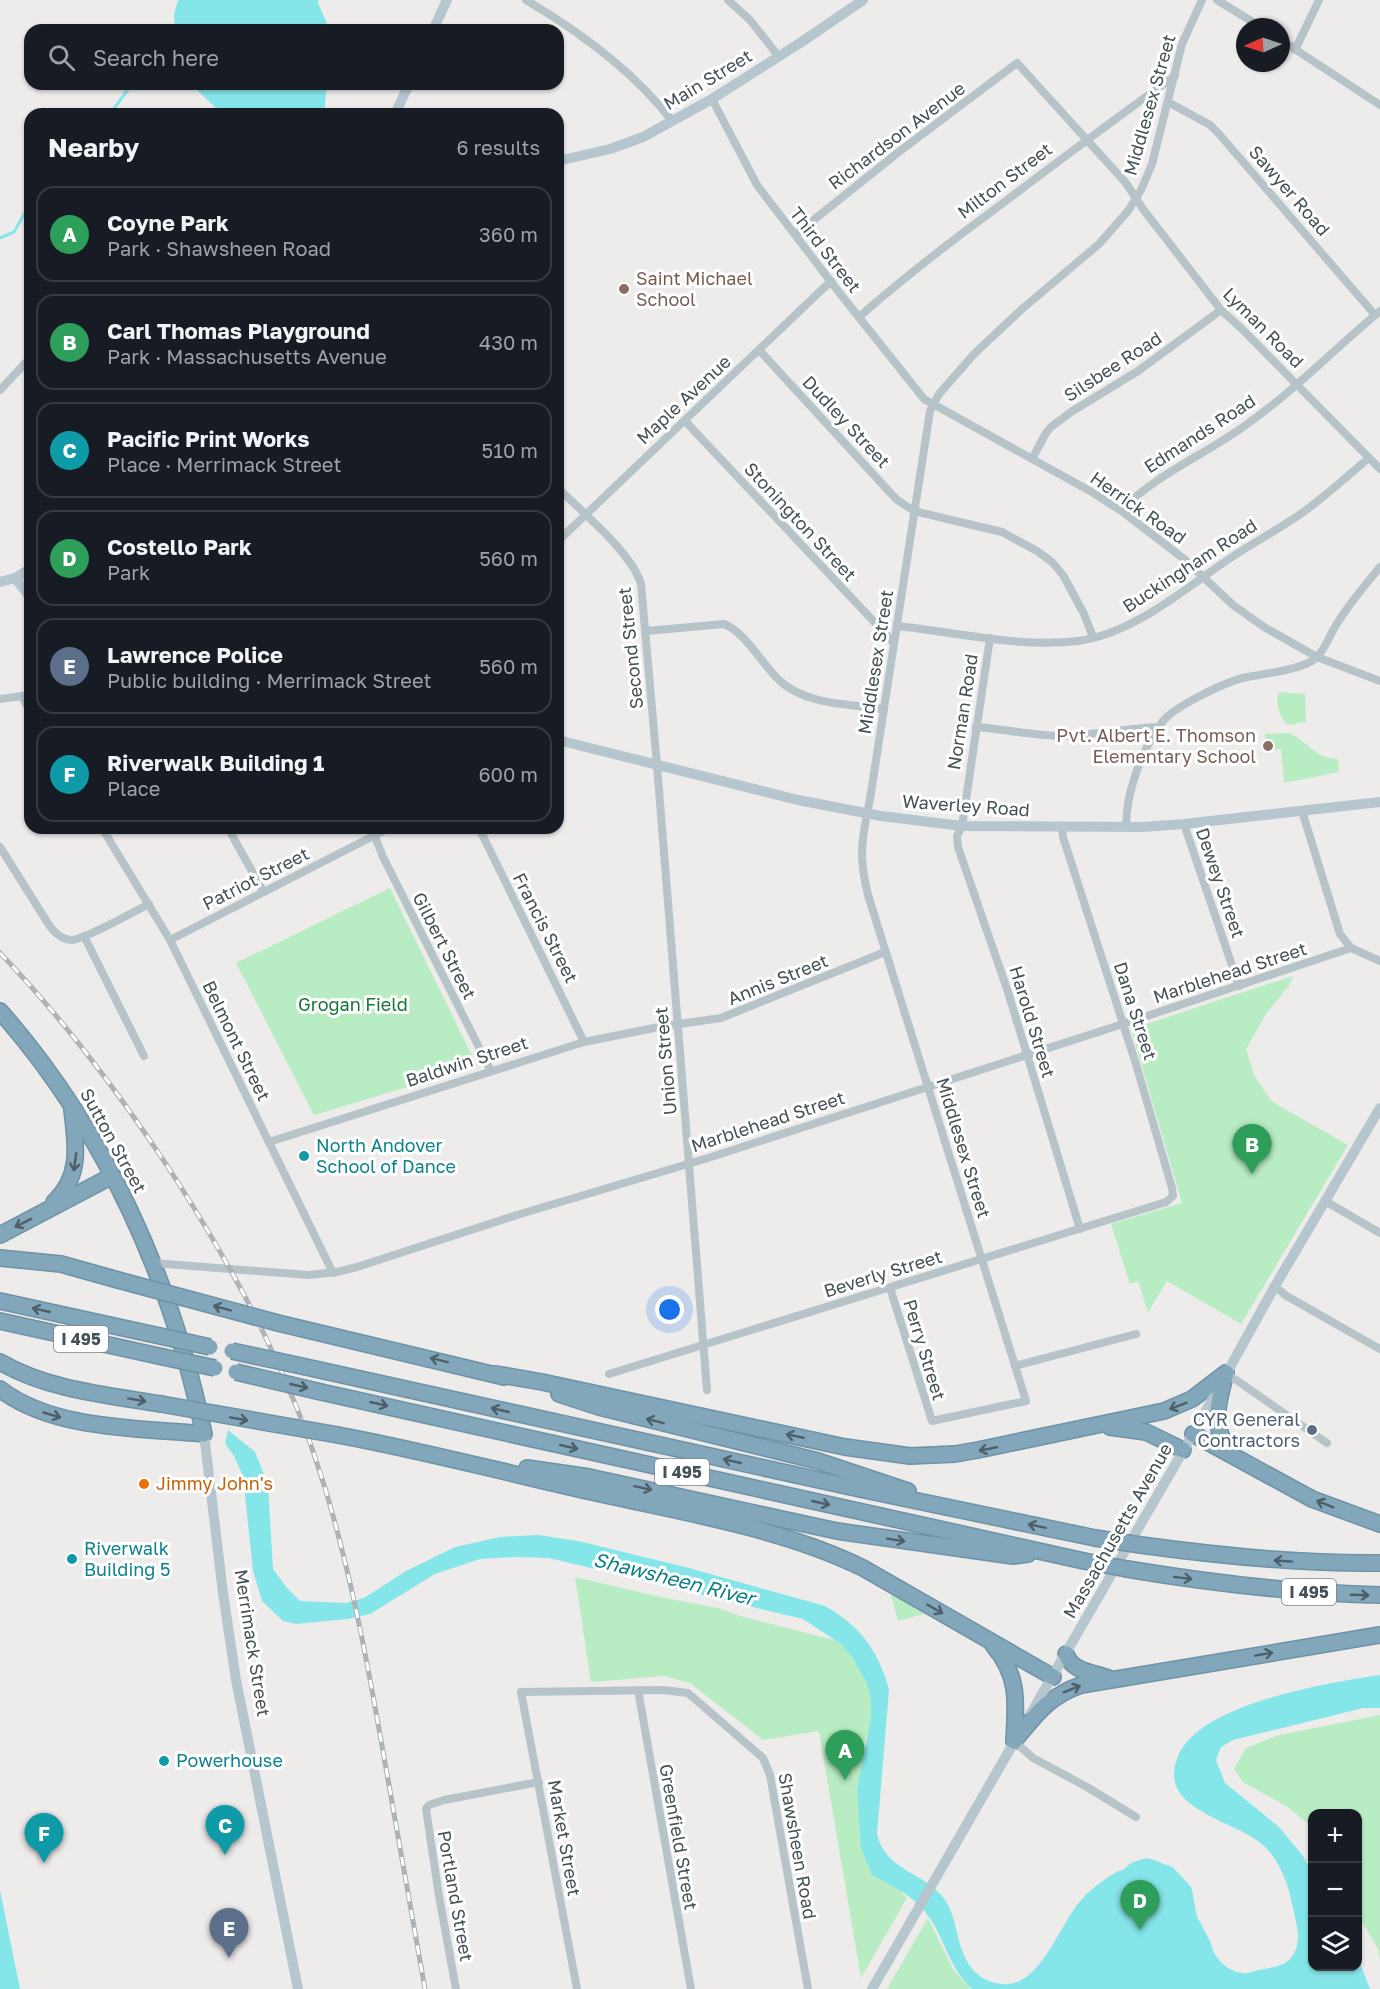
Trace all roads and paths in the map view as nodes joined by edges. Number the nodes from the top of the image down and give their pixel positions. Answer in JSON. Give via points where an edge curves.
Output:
{"nodes":[{"id":1,"x":447,"y":0,"type":"edge"},
{"id":2,"x":526,"y":0,"type":"edge"},
{"id":3,"x":728,"y":0,"type":"edge"},
{"id":4,"x":1202,"y":0,"type":"edge"},
{"id":5,"x":1217,"y":0,"type":"edge"},
{"id":6,"x":1319,"y":0,"type":"edge"},
{"id":7,"x":857,"y":2,"type":"edge"},
{"id":8,"x":1246,"y":18,"type":"edge"},
{"id":9,"x":436,"y":24,"type":"edge"},
{"id":10,"x":1290,"y":46,"type":"edge"},
{"id":11,"x":1296,"y":50,"type":"junction"},
{"id":12,"x":778,"y":57,"type":"junction"},
{"id":13,"x":1017,"y":63,"type":"joint"},
{"id":14,"x":1175,"y":75,"type":"junction"},
{"id":15,"x":406,"y":90,"type":"edge"},
{"id":16,"x":712,"y":99,"type":"junction"},
{"id":17,"x":1168,"y":102,"type":"junction"},
{"id":18,"x":1380,"y":105,"type":"edge"},
{"id":19,"x":398,"y":108,"type":"edge"},
{"id":20,"x":672,"y":121,"type":"junction"},
{"id":21,"x":1086,"y":139,"type":"junction"},
{"id":22,"x":564,"y":160,"type":"edge"},
{"id":23,"x":1136,"y":198,"type":"junction"},
{"id":24,"x":796,"y":234,"type":"junction"},
{"id":25,"x":831,"y":281,"type":"junction"},
{"id":26,"x":1221,"y":310,"type":"junction"},
{"id":27,"x":1378,"y":313,"type":"edge"},
{"id":28,"x":859,"y":317,"type":"junction"},
{"id":29,"x":759,"y":350,"type":"junction"},
{"id":30,"x":24,"y":364,"type":"edge"},
{"id":31,"x":1297,"y":384,"type":"junction"},
{"id":32,"x":0,"y":390,"type":"edge"},
{"id":33,"x":933,"y":405,"type":"junction"},
{"id":34,"x":685,"y":421,"type":"junction"},
{"id":35,"x":1369,"y":458,"type":"junction"},
{"id":36,"x":1032,"y":459,"type":"junction"},
{"id":37,"x":1380,"y":469,"type":"edge"},
{"id":38,"x":564,"y":494,"type":"edge"},
{"id":39,"x":1121,"y":510,"type":"junction"},
{"id":40,"x":914,"y":511,"type":"junction"},
{"id":41,"x":585,"y":514,"type":"junction"},
{"id":42,"x":564,"y":535,"type":"edge"},
{"id":43,"x":1380,"y":567,"type":"edge"},
{"id":44,"x":24,"y":573,"type":"edge"},
{"id":45,"x":15,"y":578,"type":"junction"},
{"id":46,"x":1202,"y":578,"type":"junction"},
{"id":47,"x":0,"y":582,"type":"edge"},
{"id":48,"x":24,"y":589,"type":"edge"},
{"id":49,"x":897,"y":626,"type":"junction"},
{"id":50,"x":646,"y":631,"type":"junction"},
{"id":51,"x":1093,"y":637,"type":"junction"},
{"id":52,"x":990,"y":638,"type":"junction"},
{"id":53,"x":894,"y":643,"type":"junction"},
{"id":54,"x":1317,"y":657,"type":"junction"},
{"id":55,"x":1380,"y":681,"type":"edge"},
{"id":56,"x":24,"y":695,"type":"edge"},
{"id":57,"x":0,"y":699,"type":"edge"},
{"id":58,"x":884,"y":709,"type":"junction"},
{"id":59,"x":976,"y":727,"type":"junction"},
{"id":60,"x":1160,"y":727,"type":"junction"},
{"id":61,"x":564,"y":742,"type":"edge"},
{"id":62,"x":657,"y":765,"type":"junction"},
{"id":63,"x":1380,"y":802,"type":"edge"},
{"id":64,"x":1302,"y":811,"type":"junction"},
{"id":65,"x":867,"y":814,"type":"junction"},
{"id":66,"x":1184,"y":824,"type":"junction"},
{"id":67,"x":962,"y":826,"type":"junction"},
{"id":68,"x":1062,"y":827,"type":"junction"},
{"id":69,"x":1126,"y":827,"type":"junction"},
{"id":70,"x":106,"y":834,"type":"edge"},
{"id":71,"x":231,"y":834,"type":"edge"},
{"id":72,"x":374,"y":834,"type":"joint"},
{"id":73,"x":482,"y":834,"type":"edge"},
{"id":74,"x":0,"y":847,"type":"edge"},
{"id":75,"x":263,"y":891,"type":"junction"},
{"id":76,"x":149,"y":904,"type":"junction"},
{"id":77,"x":84,"y":936,"type":"junction"},
{"id":78,"x":170,"y":940,"type":"junction"},
{"id":79,"x":1351,"y":948,"type":"junction"},
{"id":80,"x":885,"y":952,"type":"junction"},
{"id":81,"x":1380,"y":961,"type":"edge"},
{"id":82,"x":1239,"y":986,"type":"junction"},
{"id":83,"x":0,"y":1011,"type":"edge"},
{"id":84,"x":678,"y":1024,"type":"junction"},
{"id":85,"x":1123,"y":1024,"type":"junction"},
{"id":86,"x":584,"y":1042,"type":"junction"},
{"id":87,"x":1026,"y":1055,"type":"junction"},
{"id":88,"x":144,"y":1056,"type":"dead end"},
{"id":89,"x":491,"y":1071,"type":"junction"},
{"id":90,"x":928,"y":1087,"type":"junction"},
{"id":91,"x":71,"y":1104,"type":"junction"},
{"id":92,"x":1379,"y":1112,"type":"edge"},
{"id":93,"x":269,"y":1142,"type":"junction"},
{"id":94,"x":689,"y":1163,"type":"junction"},
{"id":95,"x":112,"y":1176,"type":"junction"},
{"id":96,"x":1325,"y":1201,"type":"junction"},
{"id":97,"x":1166,"y":1202,"type":"joint"},
{"id":98,"x":44,"y":1212,"type":"junction"},
{"id":99,"x":1080,"y":1229,"type":"junction"},
{"id":100,"x":1380,"y":1233,"type":"edge"},
{"id":101,"x":0,"y":1235,"type":"edge"},
{"id":102,"x":0,"y":1258,"type":"edge"},
{"id":103,"x":982,"y":1259,"type":"junction"},
{"id":104,"x":153,"y":1263,"type":"junction"},
{"id":105,"x":333,"y":1273,"type":"junction"},
{"id":106,"x":1275,"y":1286,"type":"junction"},
{"id":107,"x":890,"y":1288,"type":"junction"},
{"id":108,"x":0,"y":1301,"type":"edge"},
{"id":109,"x":168,"y":1304,"type":"joint"},
{"id":110,"x":0,"y":1321,"type":"edge"},
{"id":111,"x":1136,"y":1334,"type":"dead end"},
{"id":112,"x":704,"y":1345,"type":"junction"},
{"id":113,"x":1380,"y":1349,"type":"edge"},
{"id":114,"x":0,"y":1362,"type":"edge"},
{"id":115,"x":1015,"y":1366,"type":"junction"},
{"id":116,"x":1226,"y":1373,"type":"junction"},
{"id":117,"x":496,"y":1374,"type":"junction"},
{"id":118,"x":609,"y":1374,"type":"dead end"},
{"id":119,"x":0,"y":1389,"type":"edge"},
{"id":120,"x":707,"y":1390,"type":"dead end"},
{"id":121,"x":1026,"y":1401,"type":"joint"},
{"id":122,"x":1097,"y":1426,"type":"junction"},
{"id":123,"x":204,"y":1434,"type":"junction"},
{"id":124,"x":1193,"y":1434,"type":"junction"},
{"id":125,"x":1327,"y":1443,"type":"dead end"},
{"id":126,"x":1183,"y":1450,"type":"junction"},
{"id":127,"x":1233,"y":1455,"type":"junction"},
{"id":128,"x":441,"y":1456,"type":"junction"},
{"id":129,"x":974,"y":1513,"type":"junction"},
{"id":130,"x":1380,"y":1524,"type":"edge"},
{"id":131,"x":1042,"y":1552,"type":"junction"},
{"id":132,"x":1380,"y":1563,"type":"edge"},
{"id":133,"x":1380,"y":1595,"type":"edge"},
{"id":134,"x":1380,"y":1635,"type":"edge"},
{"id":135,"x":987,"y":1639,"type":"junction"},
{"id":136,"x":1066,"y":1654,"type":"junction"},
{"id":137,"x":1053,"y":1677,"type":"junction"},
{"id":138,"x":1111,"y":1679,"type":"junction"},
{"id":139,"x":638,"y":1690,"type":"junction"},
{"id":140,"x":521,"y":1692,"type":"joint"},
{"id":141,"x":1014,"y":1741,"type":"junction"},
{"id":142,"x":539,"y":1782,"type":"junction"},
{"id":143,"x":1136,"y":1817,"type":"dead end"},
{"id":144,"x":298,"y":1989,"type":"edge"},
{"id":145,"x":456,"y":1989,"type":"edge"},
{"id":146,"x":577,"y":1989,"type":"edge"},
{"id":147,"x":691,"y":1989,"type":"edge"},
{"id":148,"x":808,"y":1989,"type":"edge"},
{"id":149,"x":872,"y":1989,"type":"edge"}],
"edges":[{"from":1,"to":9,"type":"main road"},
{"from":2,"to":20,"type":"street","via":[[606,54]]},
{"from":3,"to":12,"type":"street","via":[[750,20]]},
{"from":4,"to":14,"type":"street","name":"Middlesex Street","via":[[1182,44]]},
{"from":5,"to":8,"type":"street"},
{"from":6,"to":11,"type":"street"},
{"from":7,"to":12,"type":"main road","name":"Main Street"},
{"from":10,"to":11,"type":"street"},
{"from":11,"to":18,"type":"street"},
{"from":12,"to":16,"type":"main road","name":"Main Street"},
{"from":13,"to":21,"type":"street","name":"Lyman Road"},
{"from":13,"to":24,"type":"street","name":"Richardson Avenue"},
{"from":14,"to":17,"type":"street","name":"Middlesex Street"},
{"from":14,"to":21,"type":"street","name":"Milton Street"},
{"from":15,"to":19,"type":"main road"},
{"from":16,"to":20,"type":"main road","name":"Main Street"},
{"from":16,"to":24,"type":"street","name":"Third Street","via":[[757,185]]},
{"from":17,"to":23,"type":"street","name":"Middlesex Street","via":[[1152,164]]},
{"from":17,"to":27,"type":"street","name":"Sawyer Road","via":[[1219,134]]},
{"from":20,"to":22,"type":"main road","name":"Main Street","via":[[621,146]]},
{"from":21,"to":23,"type":"street","name":"Lyman Road"},
{"from":21,"to":28,"type":"street","name":"Milton Street"},
{"from":23,"to":26,"type":"street","name":"Lyman Road"},
{"from":23,"to":33,"type":"street","name":"Middlesex Street","via":[[1099,244],[975,353]]},
{"from":24,"to":25,"type":"street","name":"Third Street"},
{"from":25,"to":28,"type":"street","name":"Third Street"},
{"from":25,"to":29,"type":"street","name":"Maple Avenue"},
{"from":26,"to":31,"type":"street","name":"Lyman Road"},
{"from":26,"to":36,"type":"street","name":"Silsbee Road","via":[[1138,371],[1051,427]]},
{"from":27,"to":31,"type":"street","name":"Edmands Road"},
{"from":28,"to":33,"type":"street","name":"Third Street","via":[[916,391]]},
{"from":29,"to":34,"type":"street","name":"Maple Avenue"},
{"from":29,"to":40,"type":"street","name":"Dudley Street","via":[[896,499]]},
{"from":30,"to":32,"type":"street"},
{"from":31,"to":35,"type":"street","name":"Lyman Road"},
{"from":31,"to":39,"type":"street","name":"Edmands Road","via":[[1242,428],[1163,475]]},
{"from":33,"to":36,"type":"street","name":"Herrick Road"},
{"from":33,"to":40,"type":"street","name":"Middlesex Street"},
{"from":34,"to":41,"type":"street","name":"Maple Avenue"},
{"from":34,"to":53,"type":"street","name":"Stonington Street"},
{"from":35,"to":37,"type":"street","name":"Lyman Road"},
{"from":35,"to":46,"type":"street","name":"Buckingham Road","via":[[1305,511]]},
{"from":36,"to":39,"type":"street","name":"Herrick Road"},
{"from":38,"to":41,"type":"street","name":"Second Street"},
{"from":39,"to":46,"type":"street","name":"Herrick Road"},
{"from":40,"to":49,"type":"street","name":"Middlesex Street"},
{"from":40,"to":51,"type":"street","via":[[1002,532],[1037,551],[1063,575]]},
{"from":41,"to":42,"type":"street","name":"Maple Avenue"},
{"from":41,"to":50,"type":"street","name":"Second Street","via":[[638,574]]},
{"from":43,"to":54,"type":"street","via":[[1349,605]]},
{"from":44,"to":45,"type":"main road"},
{"from":45,"to":47,"type":"main road"},
{"from":45,"to":48,"type":"main road"},
{"from":46,"to":51,"type":"street","name":"Buckingham Road","via":[[1141,618]]},
{"from":46,"to":54,"type":"street","name":"Herrick Road","via":[[1251,618]]},
{"from":49,"to":52,"type":"street","name":"Buckingham Road"},
{"from":49,"to":53,"type":"street","name":"Middlesex Street"},
{"from":50,"to":58,"type":"street","via":[[731,626],[780,681],[796,693]]},
{"from":50,"to":62,"type":"street","name":"Second Street"},
{"from":51,"to":52,"type":"street","name":"Buckingham Road","via":[[1033,644]]},
{"from":52,"to":59,"type":"street","name":"Norman Road"},
{"from":53,"to":58,"type":"street","name":"Middlesex Street"},
{"from":54,"to":55,"type":"street","name":"Herrick Road"},
{"from":54,"to":60,"type":"street","via":[[1222,685],[1165,719]]},
{"from":56,"to":57,"type":"street"},
{"from":58,"to":65,"type":"street","name":"Middlesex Street"},
{"from":59,"to":60,"type":"street","via":[[1062,736]]},
{"from":59,"to":67,"type":"street","name":"Norman Road"},
{"from":60,"to":69,"type":"street","via":[[1128,795]]},
{"from":61,"to":62,"type":"main road","name":"Waverley Road"},
{"from":62,"to":65,"type":"main road","name":"Waverley Road"},
{"from":62,"to":84,"type":"street","name":"Union Street"},
{"from":63,"to":64,"type":"main road","name":"Waverley Road"},
{"from":64,"to":66,"type":"main road","name":"Waverley Road"},
{"from":64,"to":79,"type":"street","via":[[1340,934]]},
{"from":65,"to":67,"type":"main road","name":"Waverley Road"},
{"from":65,"to":80,"type":"street","name":"Middlesex Street","via":[[860,852],[863,876]]},
{"from":66,"to":69,"type":"main road","name":"Waverley Road"},
{"from":66,"to":82,"type":"street","name":"Dewey Street"},
{"from":67,"to":68,"type":"main road","name":"Waverley Road"},
{"from":67,"to":87,"type":"street","name":"Harold Street","via":[[958,847]]},
{"from":68,"to":69,"type":"main road","name":"Waverley Road"},
{"from":68,"to":85,"type":"street","name":"Dana Street"},
{"from":70,"to":76,"type":"street","name":"Belmont Street"},
{"from":71,"to":75,"type":"street"},
{"from":72,"to":75,"type":"street","name":"Patriot Street"},
{"from":72,"to":89,"type":"street","name":"Gilbert Street","via":[[382,857]]},
{"from":73,"to":86,"type":"street","name":"Francis Street"},
{"from":74,"to":77,"type":"street","via":[[57,934],[70,940]]},
{"from":75,"to":78,"type":"street","name":"Patriot Street"},
{"from":76,"to":77,"type":"street"},
{"from":76,"to":78,"type":"street","name":"Belmont Street"},
{"from":77,"to":88,"type":"street"},
{"from":78,"to":93,"type":"street","name":"Belmont Street"},
{"from":79,"to":81,"type":"street"},
{"from":79,"to":82,"type":"street","name":"Marblehead Street"},
{"from":80,"to":84,"type":"street","name":"Annis Street","via":[[729,1016]]},
{"from":80,"to":90,"type":"street","name":"Middlesex Street"},
{"from":82,"to":85,"type":"street","name":"Marblehead Street"},
{"from":83,"to":91,"type":"highway","name":"Sutton Street"},
{"from":84,"to":86,"type":"street","name":"Baldwin Street"},
{"from":84,"to":94,"type":"street","name":"Union Street"},
{"from":85,"to":87,"type":"street","name":"Marblehead Street"},
{"from":85,"to":97,"type":"street","name":"Dana Street","via":[[1172,1188],[1173,1196]]},
{"from":86,"to":89,"type":"street","name":"Baldwin Street"},
{"from":87,"to":90,"type":"street","name":"Marblehead Street"},
{"from":87,"to":99,"type":"street","name":"Harold Street"},
{"from":89,"to":93,"type":"street","name":"Baldwin Street"},
{"from":90,"to":94,"type":"street","name":"Marblehead Street"},
{"from":90,"to":103,"type":"street","name":"Middlesex Street"},
{"from":91,"to":95,"type":"highway","name":"Sutton Street"},
{"from":91,"to":98,"type":"highway","one_way":true,"via":[[75,1167],[66,1188]]},
{"from":92,"to":96,"type":"main road","name":"Massachusetts Avenue"},
{"from":93,"to":105,"type":"street","name":"Belmont Street"},
{"from":94,"to":105,"type":"street","name":"Marblehead Street"},
{"from":94,"to":112,"type":"street","name":"Union Street"},
{"from":95,"to":98,"type":"highway"},
{"from":95,"to":104,"type":"highway","name":"Sutton Street"},
{"from":96,"to":100,"type":"street"},
{"from":96,"to":106,"type":"main road","name":"Massachusetts Avenue"},
{"from":97,"to":99,"type":"street","name":"Beverly Street"},
{"from":98,"to":101,"type":"highway","one_way":true},
{"from":99,"to":103,"type":"street","name":"Beverly Street"},
{"from":117,"to":102,"type":"highway","one_way":true,"bridge":true,"via":[[278,1323],[61,1264]]},
{"from":103,"to":107,"type":"street","name":"Beverly Street"},
{"from":103,"to":115,"type":"street","name":"Middlesex Street"},
{"from":104,"to":105,"type":"street","name":"Marblehead Street","via":[[286,1274]]},
{"from":104,"to":109,"type":"highway","name":"Sutton Street"},
{"from":106,"to":113,"type":"street"},
{"from":106,"to":116,"type":"main road","name":"Massachusetts Avenue"},
{"from":107,"to":112,"type":"street","name":"Beverly Street"},
{"from":107,"to":121,"type":"street","name":"Perry Street","via":[[932,1421]]},
{"from":129,"to":108,"type":"highway","number":"I 495","one_way":true,"bridge":true},
{"from":109,"to":123,"type":"highway","name":"Merrimack Street","via":[[191,1374]]},
{"from":110,"to":131,"type":"highway","number":"I 495","one_way":true,"bridge":true},
{"from":111,"to":115,"type":"street"},
{"from":112,"to":118,"type":"street","name":"Beverly Street"},
{"from":112,"to":120,"type":"street","name":"Union Street"},
{"from":114,"to":128,"type":"highway","one_way":true,"bridge":true,"via":[[56,1385]]},
{"from":115,"to":121,"type":"street","name":"Middlesex Street"},
{"from":116,"to":122,"type":"highway","one_way":true,"via":[[1182,1404]]},
{"from":116,"to":124,"type":"main road","name":"Massachusetts Avenue"},
{"from":116,"to":125,"type":"street"},
{"from":116,"to":127,"type":"highway","via":[[1216,1420],[1221,1438]]},
{"from":122,"to":117,"type":"highway","one_way":true,"via":[[954,1454],[895,1455]]},
{"from":129,"to":117,"type":"highway","one_way":true,"via":[[818,1461],[599,1407]]},
{"from":119,"to":123,"type":"highway","one_way":true,"via":[[32,1409],[72,1420]]},
{"from":122,"to":126,"type":"highway","via":[[1146,1432]]},
{"from":123,"to":144,"type":"main road","name":"Merrimack Street","via":[[236,1680]]},
{"from":124,"to":126,"type":"main road","name":"Massachusetts Avenue"},
{"from":124,"to":127,"type":"highway"},
{"from":126,"to":136,"type":"main road","name":"Massachusetts Avenue"},
{"from":130,"to":127,"type":"highway","one_way":true,"via":[[1312,1499]]},
{"from":128,"to":131,"type":"highway","one_way":true,"via":[[589,1477],[869,1536],[1013,1556]]},
{"from":128,"to":135,"type":"highway","one_way":true,"via":[[812,1546],[863,1568]]},
{"from":132,"to":129,"type":"highway","number":"I 495","one_way":true,"bridge":true,"via":[[1321,1564],[1219,1556],[1095,1538]]},
{"from":131,"to":133,"type":"highway","number":"I 495","one_way":true,"bridge":true,"via":[[1239,1585]]},
{"from":138,"to":134,"type":"highway","one_way":true},
{"from":135,"to":137,"type":"highway"},
{"from":135,"to":141,"type":"highway","via":[[1005,1659],[1014,1684]]},
{"from":136,"to":137,"type":"main road","name":"Massachusetts Avenue"},
{"from":136,"to":138,"type":"highway","via":[[1072,1665]]},
{"from":137,"to":141,"type":"main road","name":"Massachusetts Avenue"},
{"from":141,"to":138,"type":"highway","one_way":true,"via":[[1046,1703],[1081,1685]]},
{"from":139,"to":140,"type":"street","name":"Shawsheen Road"},
{"from":139,"to":147,"type":"street","name":"Greenfield Street"},
{"from":139,"to":148,"type":"street","name":"Shawsheen Road","via":[[688,1693],[763,1758],[770,1775]]},
{"from":140,"to":142,"type":"street","name":"Market Street"},
{"from":141,"to":143,"type":"street","via":[[1033,1758]]},
{"from":141,"to":149,"type":"main road","name":"Massachusetts Avenue"},
{"from":142,"to":145,"type":"street","name":"Portland Street","via":[[444,1800],[426,1809]]},
{"from":142,"to":146,"type":"street","name":"Market Street"}]}
